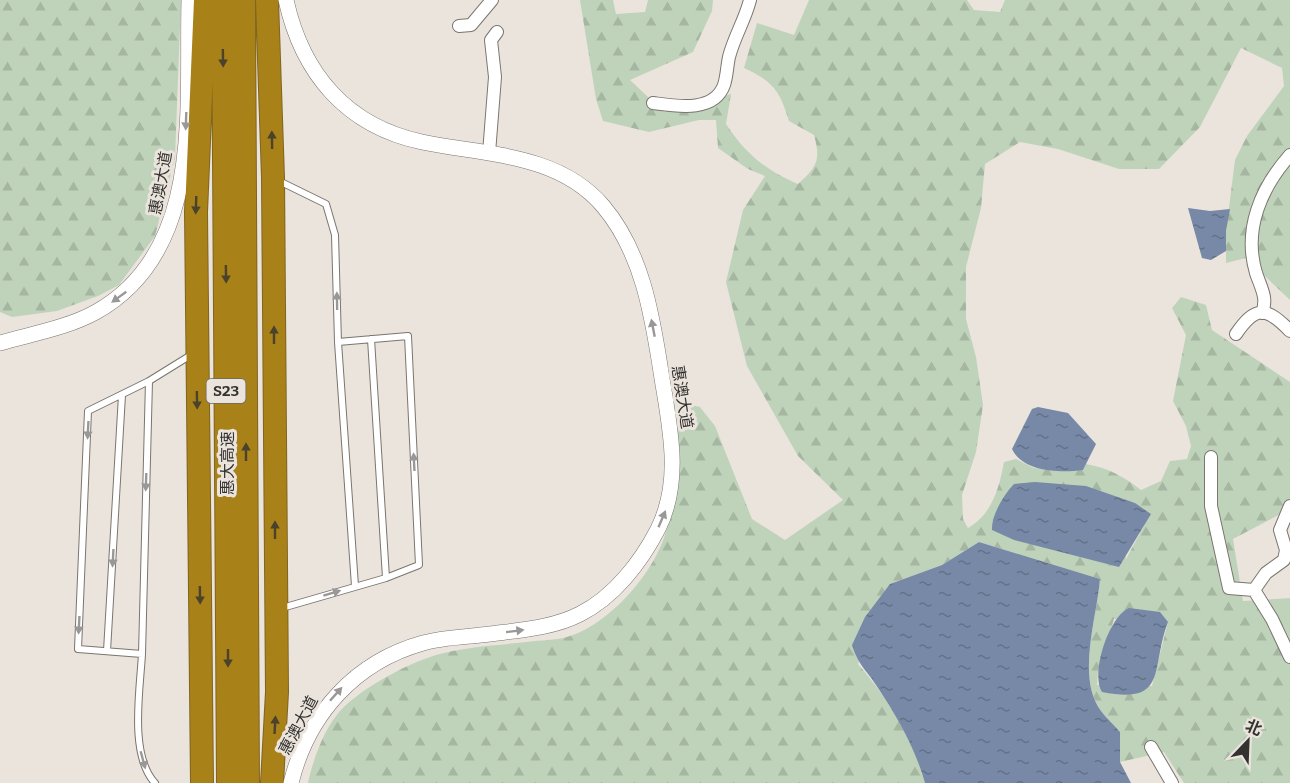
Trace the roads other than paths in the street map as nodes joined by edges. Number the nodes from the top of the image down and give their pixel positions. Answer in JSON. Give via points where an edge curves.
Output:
{"nodes":[{"id":1,"x":189,"y":0,"type":"edge"},
{"id":2,"x":205,"y":0,"type":"edge"},
{"id":3,"x":223,"y":0,"type":"edge"},
{"id":4,"x":244,"y":0,"type":"edge"},
{"id":5,"x":267,"y":0,"type":"edge"},
{"id":6,"x":286,"y":0,"type":"edge"},
{"id":7,"x":492,"y":0,"type":"edge"},
{"id":8,"x":750,"y":0,"type":"edge"},
{"id":9,"x":459,"y":26,"type":"dead end"},
{"id":10,"x":497,"y":32,"type":"dead end"},
{"id":11,"x":654,"y":103,"type":"dead end"},
{"id":12,"x":489,"y":153,"type":"junction"},
{"id":13,"x":1290,"y":155,"type":"edge"},
{"id":14,"x":273,"y":178,"type":"junction"},
{"id":15,"x":1262,"y":313,"type":"junction"},
{"id":16,"x":1290,"y":331,"type":"edge"},
{"id":17,"x":1236,"y":334,"type":"dead end"},
{"id":18,"x":371,"y":339,"type":"junction"},
{"id":19,"x":338,"y":342,"type":"junction"},
{"id":20,"x":0,"y":343,"type":"edge"},
{"id":21,"x":197,"y":351,"type":"junction"},
{"id":22,"x":149,"y":381,"type":"junction"},
{"id":23,"x":122,"y":394,"type":"junction"},
{"id":24,"x":1211,"y":458,"type":"dead end"},
{"id":25,"x":1290,"y":506,"type":"edge"},
{"id":26,"x":386,"y":578,"type":"junction"},
{"id":27,"x":356,"y":586,"type":"junction"},
{"id":28,"x":1254,"y":590,"type":"junction"},
{"id":29,"x":276,"y":610,"type":"junction"},
{"id":30,"x":107,"y":651,"type":"junction"},
{"id":31,"x":141,"y":654,"type":"junction"},
{"id":32,"x":1290,"y":657,"type":"edge"},
{"id":33,"x":1150,"y":747,"type":"dead end"},
{"id":34,"x":155,"y":783,"type":"edge"},
{"id":35,"x":202,"y":783,"type":"edge"},
{"id":36,"x":228,"y":783,"type":"edge"},
{"id":37,"x":248,"y":783,"type":"edge"},
{"id":38,"x":272,"y":783,"type":"edge"},
{"id":39,"x":291,"y":783,"type":"edge"},
{"id":40,"x":1172,"y":783,"type":"edge"}],
"edges":[{"from":1,"to":20,"type":"street","name":"惠澳大道","one_way":true,"via":[[184,161],[178,202],[156,254],[131,288],[94,313]]},
{"from":2,"to":21,"type":"highway","one_way":true,"via":[[196,212]]},
{"from":3,"to":36,"type":"highway","name":"惠大高速","number":"S23","one_way":true},
{"from":37,"to":4,"type":"highway","name":"惠大高速","number":"S23","one_way":true},
{"from":14,"to":5,"type":"highway","one_way":true},
{"from":6,"to":12,"type":"street","name":"惠澳大道","via":[[305,58],[320,81],[352,111],[402,137]]},
{"from":7,"to":9,"type":"street","via":[[471,25]]},
{"from":8,"to":11,"type":"street","via":[[718,95],[707,103],[690,107]]},
{"from":10,"to":12,"type":"street","via":[[491,40],[495,77]]},
{"from":39,"to":12,"type":"street","name":"惠澳大道","one_way":true,"via":[[323,710],[351,679],[387,656],[427,642],[536,628],[580,614],[636,566],[669,502],[673,467],[660,362],[644,284],[627,240],[601,204],[570,179],[534,163]]},
{"from":13,"to":15,"type":"street","via":[[1254,215],[1252,255],[1264,292]]},
{"from":19,"to":14,"type":"lane","one_way":true,"via":[[335,236],[326,204]]},
{"from":29,"to":14,"type":"highway","one_way":true},
{"from":15,"to":16,"type":"street","via":[[1280,321]]},
{"from":15,"to":17,"type":"street","via":[[1248,316]]},
{"from":18,"to":19,"type":"lane"},
{"from":18,"to":26,"type":"lane"},
{"from":26,"to":18,"type":"lane","one_way":true,"via":[[419,566],[408,336]]},
{"from":19,"to":27,"type":"lane"},
{"from":21,"to":22,"type":"lane"},
{"from":21,"to":35,"type":"highway","one_way":true},
{"from":22,"to":23,"type":"lane"},
{"from":22,"to":31,"type":"lane","one_way":true},
{"from":23,"to":30,"type":"lane","one_way":true},
{"from":23,"to":30,"type":"lane","one_way":true,"via":[[88,411],[78,649]]},
{"from":24,"to":28,"type":"street","via":[[1211,506],[1229,588]]},
{"from":25,"to":28,"type":"street","via":[[1280,530],[1286,550],[1284,560],[1266,573]]},
{"from":26,"to":27,"type":"lane"},
{"from":29,"to":27,"type":"lane","one_way":true},
{"from":28,"to":32,"type":"street"},
{"from":38,"to":29,"type":"highway","one_way":true},
{"from":30,"to":31,"type":"lane"},
{"from":31,"to":34,"type":"lane","one_way":true,"via":[[139,737],[144,766]]},
{"from":33,"to":40,"type":"street"}]}
